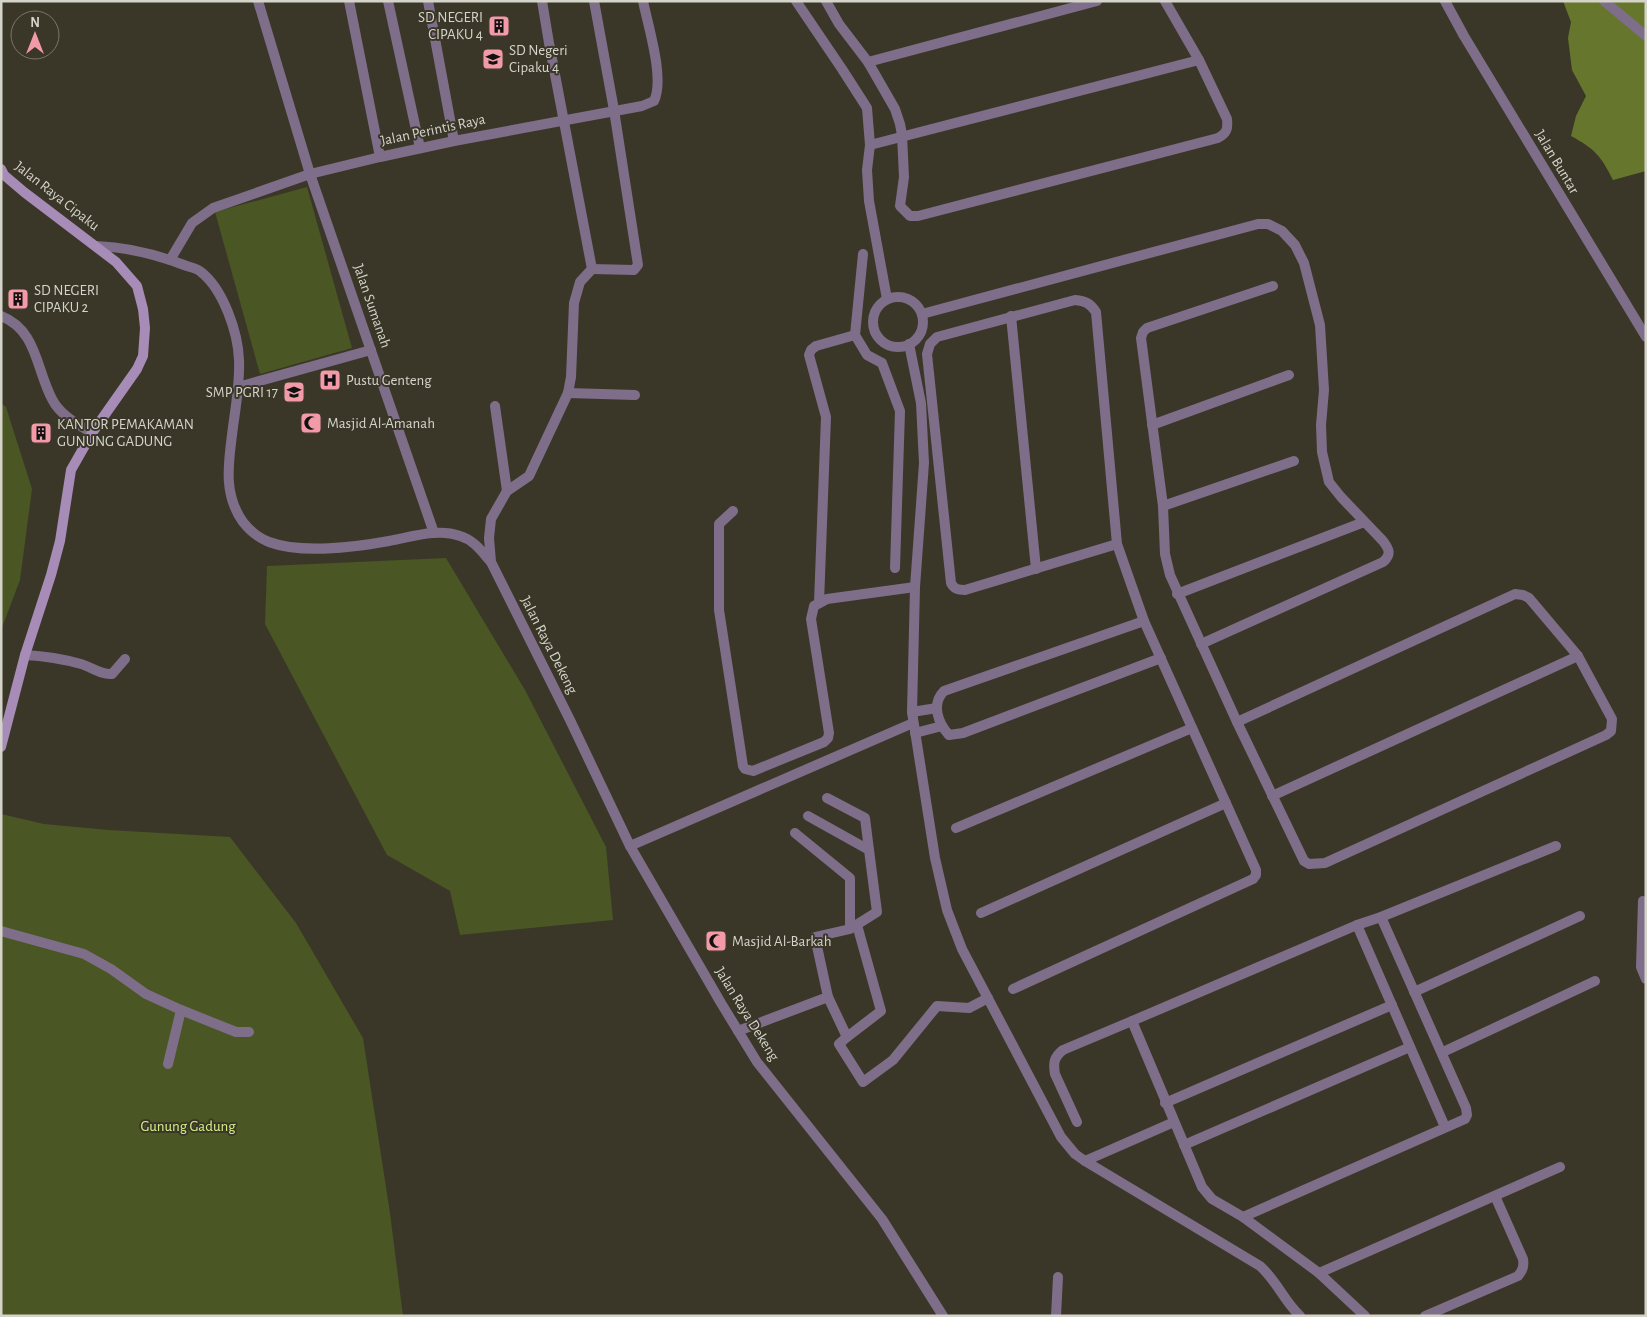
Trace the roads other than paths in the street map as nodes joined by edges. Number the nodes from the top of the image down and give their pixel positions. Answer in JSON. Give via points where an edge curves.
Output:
{"nodes":[{"id":1,"x":258,"y":1,"type":"edge"},
{"id":2,"x":349,"y":1,"type":"edge"},
{"id":3,"x":388,"y":1,"type":"edge"},
{"id":4,"x":428,"y":1,"type":"edge"},
{"id":5,"x":542,"y":1,"type":"edge"},
{"id":6,"x":594,"y":1,"type":"edge"},
{"id":7,"x":643,"y":1,"type":"edge"},
{"id":8,"x":796,"y":1,"type":"edge"},
{"id":9,"x":826,"y":1,"type":"edge"},
{"id":10,"x":1097,"y":1,"type":"edge"},
{"id":11,"x":1165,"y":1,"type":"edge"},
{"id":12,"x":1445,"y":1,"type":"edge"},
{"id":13,"x":1604,"y":1,"type":"edge"},
{"id":14,"x":1646,"y":36,"type":"edge"},
{"id":15,"x":1199,"y":60,"type":"junction"},
{"id":16,"x":868,"y":62,"type":"junction"},
{"id":17,"x":614,"y":110,"type":"junction"},
{"id":18,"x":564,"y":119,"type":"junction"},
{"id":19,"x":902,"y":135,"type":"junction"},
{"id":20,"x":454,"y":141,"type":"junction"},
{"id":21,"x":870,"y":145,"type":"junction"},
{"id":22,"x":420,"y":148,"type":"junction"},
{"id":23,"x":380,"y":157,"type":"junction"},
{"id":24,"x":1,"y":169,"type":"edge"},
{"id":25,"x":310,"y":174,"type":"junction"},
{"id":26,"x":96,"y":246,"type":"junction"},
{"id":27,"x":863,"y":254,"type":"dead end"},
{"id":28,"x":170,"y":260,"type":"junction"},
{"id":29,"x":592,"y":269,"type":"junction"},
{"id":30,"x":1273,"y":286,"type":"dead end"},
{"id":31,"x":887,"y":299,"type":"junction"},
{"id":32,"x":922,"y":314,"type":"junction"},
{"id":33,"x":1,"y":316,"type":"edge"},
{"id":34,"x":1011,"y":316,"type":"junction"},
{"id":35,"x":855,"y":335,"type":"junction"},
{"id":36,"x":1646,"y":337,"type":"edge"},
{"id":37,"x":909,"y":344,"type":"junction"},
{"id":38,"x":371,"y":350,"type":"junction"},
{"id":39,"x":1289,"y":376,"type":"dead end"},
{"id":40,"x":238,"y":386,"type":"junction"},
{"id":41,"x":568,"y":393,"type":"junction"},
{"id":42,"x":635,"y":395,"type":"dead end"},
{"id":43,"x":494,"y":406,"type":"dead end"},
{"id":44,"x":1152,"y":425,"type":"junction"},
{"id":45,"x":92,"y":433,"type":"junction"},
{"id":46,"x":1294,"y":461,"type":"dead end"},
{"id":47,"x":506,"y":492,"type":"junction"},
{"id":48,"x":1163,"y":506,"type":"junction"},
{"id":49,"x":733,"y":511,"type":"dead end"},
{"id":50,"x":1364,"y":522,"type":"junction"},
{"id":51,"x":434,"y":533,"type":"junction"},
{"id":52,"x":1117,"y":544,"type":"junction"},
{"id":53,"x":491,"y":562,"type":"junction"},
{"id":54,"x":895,"y":568,"type":"dead end"},
{"id":55,"x":1036,"y":569,"type":"junction"},
{"id":56,"x":915,"y":587,"type":"junction"},
{"id":57,"x":1177,"y":594,"type":"junction"},
{"id":58,"x":819,"y":602,"type":"junction"},
{"id":59,"x":1144,"y":621,"type":"junction"},
{"id":60,"x":1201,"y":644,"type":"junction"},
{"id":61,"x":25,"y":655,"type":"junction"},
{"id":62,"x":1578,"y":656,"type":"junction"},
{"id":63,"x":125,"y":658,"type":"dead end"},
{"id":64,"x":1161,"y":658,"type":"junction"},
{"id":65,"x":937,"y":708,"type":"junction"},
{"id":66,"x":912,"y":712,"type":"junction"},
{"id":67,"x":1236,"y":722,"type":"junction"},
{"id":68,"x":942,"y":726,"type":"junction"},
{"id":69,"x":914,"y":728,"type":"junction"},
{"id":70,"x":1192,"y":728,"type":"junction"},
{"id":71,"x":1,"y":747,"type":"edge"},
{"id":72,"x":1272,"y":796,"type":"junction"},
{"id":73,"x":827,"y":798,"type":"dead end"},
{"id":74,"x":1226,"y":803,"type":"junction"},
{"id":75,"x":808,"y":816,"type":"dead end"},
{"id":76,"x":956,"y":828,"type":"dead end"},
{"id":77,"x":796,"y":833,"type":"dead end"},
{"id":78,"x":630,"y":846,"type":"junction"},
{"id":79,"x":1556,"y":846,"type":"dead end"},
{"id":80,"x":869,"y":850,"type":"junction"},
{"id":81,"x":1643,"y":901,"type":"dead end"},
{"id":82,"x":981,"y":913,"type":"dead end"},
{"id":83,"x":1580,"y":916,"type":"dead end"},
{"id":84,"x":1381,"y":917,"type":"junction"},
{"id":85,"x":1357,"y":925,"type":"junction"},
{"id":86,"x":853,"y":927,"type":"junction"},
{"id":87,"x":1,"y":931,"type":"edge"},
{"id":88,"x":1646,"y":979,"type":"edge"},
{"id":89,"x":1595,"y":981,"type":"dead end"},
{"id":90,"x":1013,"y":989,"type":"dead end"},
{"id":91,"x":1414,"y":992,"type":"junction"},
{"id":92,"x":828,"y":997,"type":"junction"},
{"id":93,"x":988,"y":998,"type":"junction"},
{"id":94,"x":1392,"y":1005,"type":"junction"},
{"id":95,"x":181,"y":1010,"type":"junction"},
{"id":96,"x":1132,"y":1021,"type":"junction"},
{"id":97,"x":738,"y":1031,"type":"junction"},
{"id":98,"x":249,"y":1032,"type":"dead end"},
{"id":99,"x":847,"y":1037,"type":"junction"},
{"id":100,"x":1410,"y":1047,"type":"junction"},
{"id":101,"x":1442,"y":1052,"type":"junction"},
{"id":102,"x":168,"y":1064,"type":"dead end"},
{"id":103,"x":1165,"y":1103,"type":"junction"},
{"id":104,"x":1077,"y":1122,"type":"dead end"},
{"id":105,"x":1174,"y":1122,"type":"junction"},
{"id":106,"x":1445,"y":1127,"type":"junction"},
{"id":107,"x":1184,"y":1145,"type":"junction"},
{"id":108,"x":1085,"y":1161,"type":"junction"},
{"id":109,"x":1560,"y":1167,"type":"dead end"},
{"id":110,"x":1495,"y":1196,"type":"junction"},
{"id":111,"x":1243,"y":1217,"type":"junction"},
{"id":112,"x":1319,"y":1273,"type":"junction"},
{"id":113,"x":1058,"y":1277,"type":"dead end"},
{"id":114,"x":941,"y":1312,"type":"edge"},
{"id":115,"x":950,"y":1316,"type":"edge"},
{"id":116,"x":1056,"y":1316,"type":"edge"},
{"id":117,"x":1300,"y":1316,"type":"edge"},
{"id":118,"x":1365,"y":1316,"type":"edge"},
{"id":119,"x":1424,"y":1316,"type":"edge"}],
"edges":[{"from":1,"to":25,"type":"street","name":"Jalan Sumanah"},
{"from":2,"to":23,"type":"street"},
{"from":3,"to":22,"type":"street"},
{"from":4,"to":20,"type":"street"},
{"from":5,"to":18,"type":"street"},
{"from":6,"to":17,"type":"street"},
{"from":7,"to":17,"type":"street","name":"Jalan Perintis Raya","via":[[656,61],[658,94],[650,104]]},
{"from":8,"to":21,"type":"street","via":[[867,108]]},
{"from":9,"to":16,"type":"street"},
{"from":10,"to":16,"type":"street"},
{"from":11,"to":15,"type":"street"},
{"from":12,"to":36,"type":"street","name":"Jalan Buntar"},
{"from":13,"to":14,"type":"street"},
{"from":15,"to":19,"type":"street"},
{"from":15,"to":19,"type":"street","via":[[1227,119],[1225,134],[1218,138],[918,216],[910,216],[900,206],[904,177]]},
{"from":16,"to":19,"type":"street","via":[[895,109]]},
{"from":17,"to":18,"type":"street","name":"Jalan Perintis Raya"},
{"from":17,"to":29,"type":"street","via":[[638,265],[634,270]]},
{"from":18,"to":20,"type":"street","name":"Jalan Perintis Raya"},
{"from":18,"to":29,"type":"street"},
{"from":19,"to":21,"type":"street"},
{"from":20,"to":22,"type":"street","name":"Jalan Perintis Raya"},
{"from":21,"to":31,"type":"street","via":[[867,170],[869,200]]},
{"from":22,"to":23,"type":"street","name":"Jalan Perintis Raya"},
{"from":23,"to":25,"type":"street","name":"Jalan Perintis Raya"},
{"from":24,"to":26,"type":"street","name":"Jalan Raya Cipaku","via":[[24,192]]},
{"from":25,"to":28,"type":"street","name":"Jalan Perintis Raya","via":[[208,212],[192,223]]},
{"from":25,"to":38,"type":"street","name":"Jalan Sumanah"},
{"from":26,"to":28,"type":"street","name":"Jalan Raya Dekeng","via":[[118,246]]},
{"from":26,"to":45,"type":"street","name":"Jalan Raya Cipaku","via":[[116,262],[137,286],[145,328],[143,356],[137,369]]},
{"from":27,"to":35,"type":"street"},
{"from":28,"to":40,"type":"street","name":"Jalan Raya Dekeng","via":[[200,270],[216,287],[235,338],[239,359]]},
{"from":29,"to":41,"type":"street","via":[[580,282],[574,303]]},
{"from":30,"to":44,"type":"street","via":[[1143,332],[1141,338]]},
{"from":31,"to":32,"type":"street","via":[[908,299]]},
{"from":31,"to":37,"type":"street","via":[[874,317],[876,332],[886,344]]},
{"from":32,"to":37,"type":"street","via":[[921,332]]},
{"from":32,"to":50,"type":"street","via":[[1258,224],[1276,226],[1296,245],[1320,325],[1324,390],[1322,452],[1329,482]]},
{"from":33,"to":45,"type":"street","via":[[22,330],[31,342],[46,387],[58,407]]},
{"from":34,"to":52,"type":"street","via":[[1075,300],[1091,304],[1096,312]]},
{"from":34,"to":55,"type":"street"},
{"from":34,"to":55,"type":"street","via":[[937,337],[927,354],[951,583],[954,588],[965,590]]},
{"from":35,"to":54,"type":"street","via":[[867,355],[882,363],[900,411]]},
{"from":35,"to":58,"type":"street","via":[[816,346],[809,356],[826,417]]},
{"from":37,"to":56,"type":"street","via":[[921,403],[924,463]]},
{"from":38,"to":40,"type":"street"},
{"from":38,"to":51,"type":"street","name":"Jalan Sumanah"},
{"from":39,"to":44,"type":"street"},
{"from":40,"to":51,"type":"street","name":"Jalan Raya Dekeng","via":[[228,470],[229,492],[242,521],[257,536],[286,546],[316,548],[363,545]]},
{"from":41,"to":42,"type":"street"},
{"from":41,"to":47,"type":"street","via":[[529,476]]},
{"from":43,"to":47,"type":"street"},
{"from":44,"to":48,"type":"street"},
{"from":45,"to":61,"type":"street","name":"Jalan Raya Cipaku","via":[[70,470],[60,541]]},
{"from":46,"to":48,"type":"street"},
{"from":47,"to":53,"type":"street","via":[[491,519]]},
{"from":48,"to":57,"type":"street","via":[[1165,554]]},
{"from":49,"to":58,"type":"street","via":[[719,524],[719,610],[743,766],[748,771],[828,738],[811,619],[814,606]]},
{"from":50,"to":57,"type":"street"},
{"from":50,"to":60,"type":"street","via":[[1388,547],[1390,552],[1383,562]]},
{"from":51,"to":53,"type":"street","name":"Jalan Raya Dekeng","via":[[461,536],[472,542]]},
{"from":52,"to":55,"type":"street"},
{"from":52,"to":59,"type":"street"},
{"from":53,"to":78,"type":"street","name":"Jalan Raya Dekeng"},
{"from":56,"to":58,"type":"street"},
{"from":56,"to":66,"type":"street"},
{"from":57,"to":60,"type":"street"},
{"from":59,"to":64,"type":"street"},
{"from":59,"to":65,"type":"street","via":[[944,691]]},
{"from":60,"to":67,"type":"street"},
{"from":61,"to":63,"type":"street","via":[[83,664],[107,674],[112,674]]},
{"from":61,"to":71,"type":"street","name":"Jalan Raya Cipaku"},
{"from":62,"to":67,"type":"street","via":[[1529,598],[1515,594]]},
{"from":62,"to":72,"type":"street"},
{"from":62,"to":72,"type":"street","via":[[1612,720],[1611,730],[1606,735],[1325,863],[1309,864],[1304,861]]},
{"from":64,"to":68,"type":"street","via":[[963,734],[949,735]]},
{"from":64,"to":70,"type":"street"},
{"from":65,"to":66,"type":"street"},
{"from":65,"to":68,"type":"street"},
{"from":66,"to":69,"type":"street"},
{"from":67,"to":72,"type":"street"},
{"from":68,"to":69,"type":"street"},
{"from":69,"to":78,"type":"street"},
{"from":69,"to":93,"type":"street","via":[[935,858],[947,910],[962,949]]},
{"from":70,"to":74,"type":"street"},
{"from":70,"to":76,"type":"street"},
{"from":73,"to":80,"type":"street","via":[[865,818]]},
{"from":74,"to":82,"type":"street"},
{"from":74,"to":90,"type":"street","via":[[1256,870],[1253,879]]},
{"from":75,"to":80,"type":"street"},
{"from":77,"to":86,"type":"street","via":[[850,878]]},
{"from":78,"to":97,"type":"street","name":"Jalan Raya Dekeng"},
{"from":79,"to":84,"type":"street"},
{"from":80,"to":86,"type":"street","via":[[877,912]]},
{"from":81,"to":88,"type":"street","via":[[1641,967]]},
{"from":83,"to":91,"type":"street"},
{"from":84,"to":85,"type":"street"},
{"from":84,"to":91,"type":"street"},
{"from":85,"to":94,"type":"street"},
{"from":85,"to":96,"type":"street"},
{"from":86,"to":92,"type":"street","via":[[814,937]]},
{"from":86,"to":99,"type":"street","via":[[881,1011]]},
{"from":87,"to":95,"type":"street","via":[[84,954],[146,994]]},
{"from":89,"to":101,"type":"street"},
{"from":91,"to":101,"type":"street"},
{"from":92,"to":97,"type":"street"},
{"from":92,"to":99,"type":"street"},
{"from":93,"to":99,"type":"street","via":[[969,1008],[937,1006],[893,1060],[863,1082],[840,1044]]},
{"from":93,"to":108,"type":"street","via":[[1061,1137]]},
{"from":94,"to":100,"type":"street"},
{"from":94,"to":103,"type":"street"},
{"from":95,"to":98,"type":"street","via":[[236,1032]]},
{"from":95,"to":102,"type":"street"},
{"from":96,"to":103,"type":"street"},
{"from":96,"to":104,"type":"street","via":[[1063,1050],[1056,1056],[1055,1074]]},
{"from":97,"to":114,"type":"street","name":"Jalan Raya Dekeng","via":[[757,1062],[882,1219]]},
{"from":100,"to":106,"type":"street"},
{"from":100,"to":107,"type":"street"},
{"from":101,"to":106,"type":"street","via":[[1467,1112],[1465,1118]]},
{"from":103,"to":105,"type":"street"},
{"from":105,"to":107,"type":"street"},
{"from":105,"to":108,"type":"street"},
{"from":106,"to":111,"type":"street"},
{"from":107,"to":111,"type":"street","via":[[1206,1194]]},
{"from":108,"to":117,"type":"street","via":[[1260,1266]]},
{"from":109,"to":110,"type":"street"},
{"from":110,"to":112,"type":"street"},
{"from":110,"to":119,"type":"street","via":[[1523,1259],[1522,1272]]},
{"from":111,"to":112,"type":"street"},
{"from":112,"to":118,"type":"street"},
{"from":113,"to":116,"type":"street"},
{"from":114,"to":115,"type":"street"}]}
